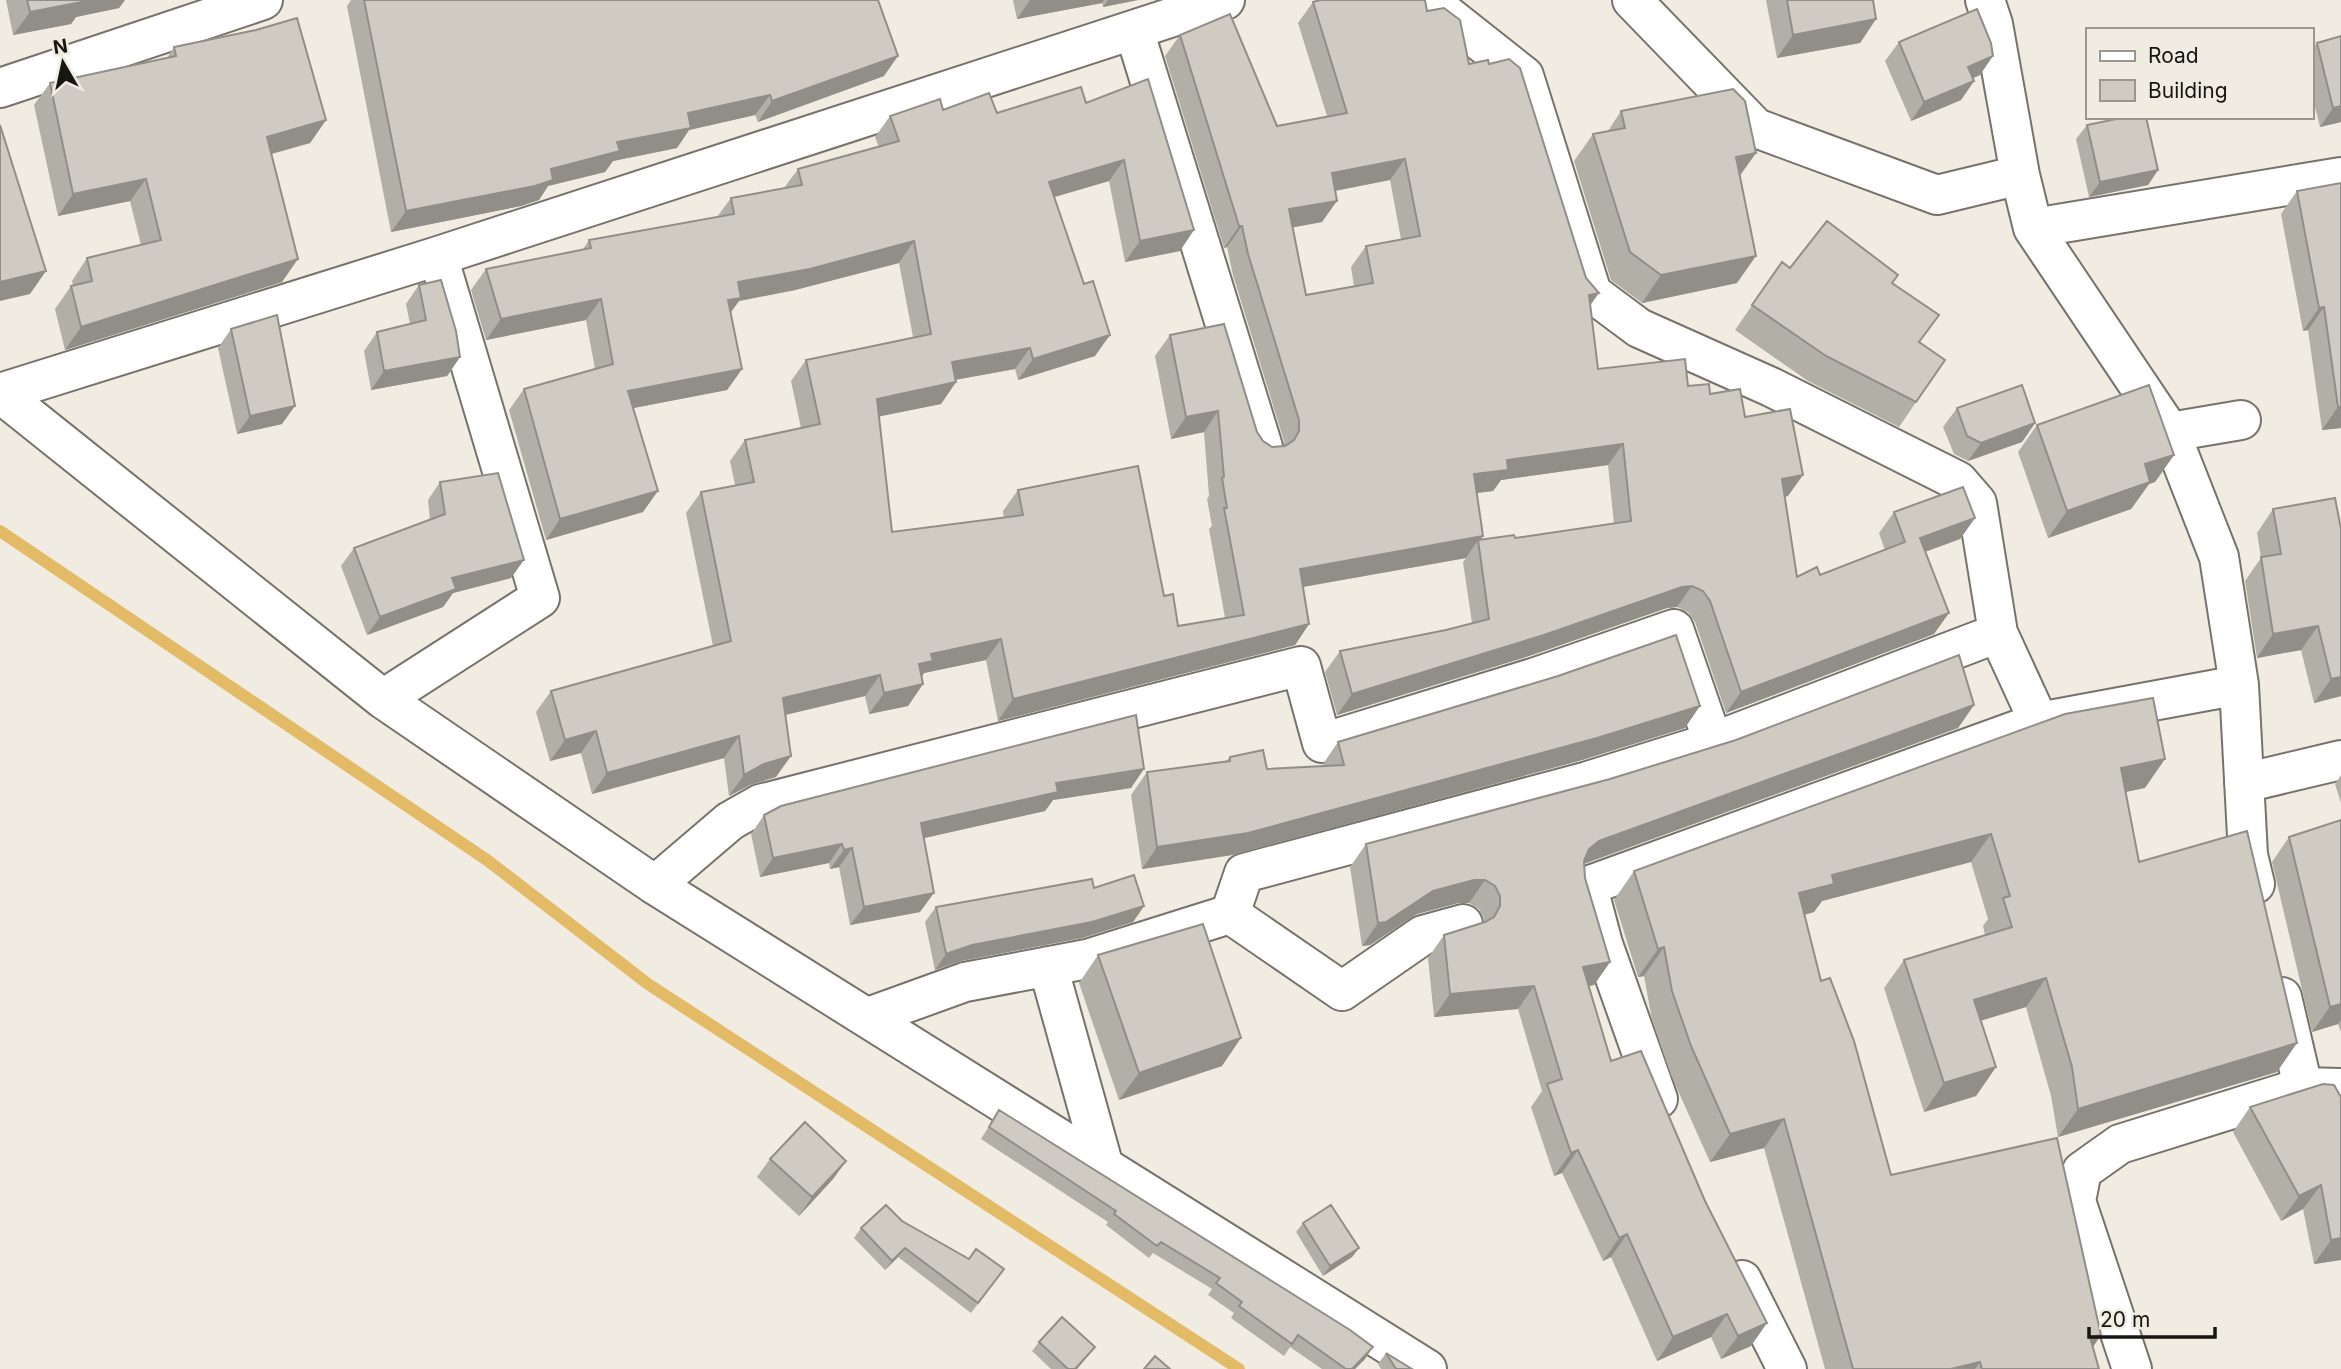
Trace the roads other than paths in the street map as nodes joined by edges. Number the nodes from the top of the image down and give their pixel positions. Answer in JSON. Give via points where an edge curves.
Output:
{"nodes":[{"id":1,"x":263,"y":0,"type":"edge"},
{"id":2,"x":1225,"y":0,"type":"edge"},
{"id":3,"x":1428,"y":0,"type":"edge"},
{"id":4,"x":1632,"y":0,"type":"edge"},
{"id":5,"x":1985,"y":0,"type":"edge"},
{"id":6,"x":1134,"y":30,"type":"junction"},
{"id":7,"x":0,"y":88,"type":"edge"},
{"id":8,"x":2020,"y":175,"type":"junction"},
{"id":9,"x":2341,"y":177,"type":"edge"},
{"id":10,"x":2033,"y":228,"type":"junction"},
{"id":11,"x":438,"y":257,"type":"junction"},
{"id":12,"x":1,"y":394,"type":"edge"},
{"id":13,"x":2241,"y":420,"type":"dead end"},
{"id":14,"x":2170,"y":432,"type":"junction"},
{"id":15,"x":1263,"y":447,"type":"edge"},
{"id":16,"x":1998,"y":633,"type":"junction"},
{"id":17,"x":2239,"y":685,"type":"junction"},
{"id":18,"x":383,"y":699,"type":"junction"},
{"id":19,"x":2039,"y":722,"type":"junction"},
{"id":20,"x":1713,"y":742,"type":"junction"},
{"id":21,"x":2341,"y":760,"type":"edge"},
{"id":22,"x":2244,"y":783,"type":"junction"},
{"id":23,"x":655,"y":885,"type":"junction"},
{"id":24,"x":1230,"y":914,"type":"junction"},
{"id":25,"x":2264,"y":919,"type":"edge"},
{"id":26,"x":1463,"y":925,"type":"dead end"},
{"id":27,"x":2273,"y":958,"type":"edge"},
{"id":28,"x":1048,"y":966,"type":"junction"},
{"id":29,"x":868,"y":1017,"type":"junction"},
{"id":30,"x":2303,"y":1087,"type":"junction"},
{"id":31,"x":2341,"y":1088,"type":"edge"},
{"id":32,"x":1672,"y":1131,"type":"edge"},
{"id":33,"x":1104,"y":1167,"type":"junction"},
{"id":34,"x":1727,"y":1250,"type":"edge"},
{"id":35,"x":1427,"y":1369,"type":"edge"},
{"id":36,"x":1787,"y":1369,"type":"edge"},
{"id":37,"x":2132,"y":1369,"type":"edge"}],
"edges":[{"from":1,"to":7,"type":"street"},
{"from":2,"to":6,"type":"street"},
{"from":3,"to":16,"type":"street","via":[[1524,76],[1592,293],[1639,328],[1958,481],[1977,503]]},
{"from":4,"to":8,"type":"street","via":[[1756,128],[1937,195]]},
{"from":5,"to":8,"type":"street"},
{"from":6,"to":11,"type":"street"},
{"from":6,"to":15,"type":"street"},
{"from":8,"to":10,"type":"street"},
{"from":9,"to":10,"type":"street"},
{"from":10,"to":14,"type":"street"},
{"from":11,"to":12,"type":"street"},
{"from":11,"to":18,"type":"street","via":[[540,598]]},
{"from":12,"to":18,"type":"street"},
{"from":13,"to":14,"type":"street"},
{"from":14,"to":17,"type":"street","via":[[2219,557]]},
{"from":16,"to":19,"type":"street"},
{"from":16,"to":20,"type":"street"},
{"from":17,"to":19,"type":"street"},
{"from":17,"to":22,"type":"street"},
{"from":18,"to":23,"type":"street"},
{"from":19,"to":32,"type":"street","via":[[1590,885],[1603,944]]},
{"from":20,"to":23,"type":"street","via":[[1674,629],[1322,743],[1301,666],[760,804],[730,821]]},
{"from":20,"to":24,"type":"street","via":[[1588,781],[1244,873]]},
{"from":21,"to":22,"type":"street"},
{"from":22,"to":25,"type":"street","via":[[2248,855]]},
{"from":23,"to":29,"type":"street"},
{"from":24,"to":26,"type":"street","via":[[1342,991],[1423,935]]},
{"from":24,"to":28,"type":"street","via":[[1087,959]]},
{"from":27,"to":30,"type":"street"},
{"from":28,"to":29,"type":"street","via":[[965,982]]},
{"from":28,"to":33,"type":"street"},
{"from":29,"to":33,"type":"street"},
{"from":30,"to":31,"type":"street"},
{"from":30,"to":37,"type":"street","via":[[2120,1144],[2082,1171],[2076,1201]]},
{"from":33,"to":35,"type":"street"},
{"from":34,"to":36,"type":"street"}]}
